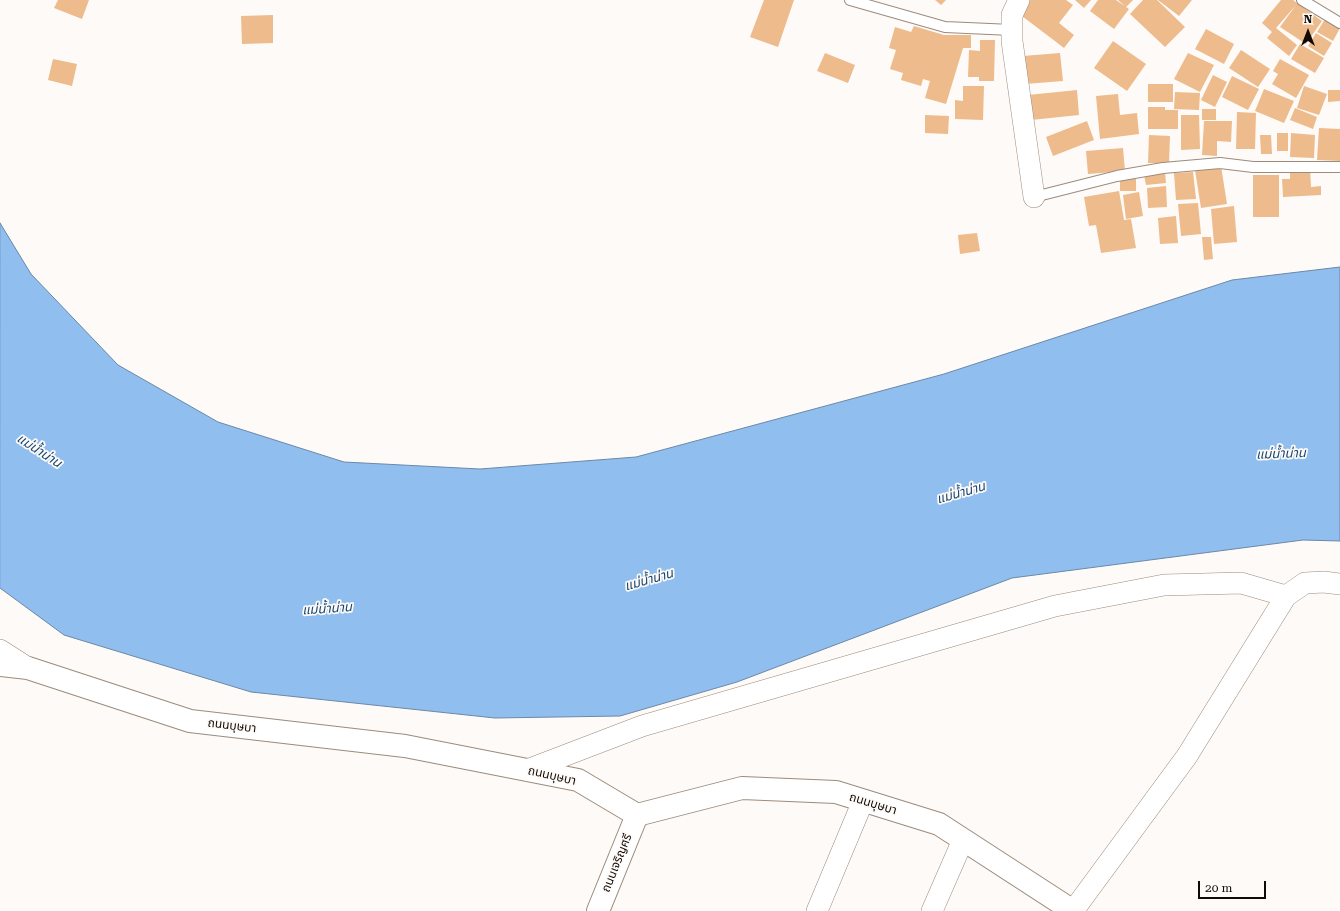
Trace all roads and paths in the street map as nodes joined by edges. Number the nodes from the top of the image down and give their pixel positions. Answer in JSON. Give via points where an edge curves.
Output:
{"nodes":[{"id":1,"x":850,"y":0,"type":"edge"},
{"id":2,"x":1019,"y":0,"type":"edge"},
{"id":3,"x":1302,"y":0,"type":"edge"},
{"id":4,"x":1340,"y":23,"type":"edge"},
{"id":5,"x":1012,"y":30,"type":"junction"},
{"id":6,"x":1340,"y":167,"type":"edge"},
{"id":7,"x":1034,"y":197,"type":"joint"},
{"id":8,"x":1335,"y":587,"type":"edge"},
{"id":9,"x":1286,"y":596,"type":"junction"},
{"id":10,"x":0,"y":650,"type":"edge"},
{"id":11,"x":0,"y":665,"type":"edge"},
{"id":12,"x":28,"y":668,"type":"junction"},
{"id":13,"x":527,"y":770,"type":"junction"},
{"id":14,"x":863,"y":800,"type":"junction"},
{"id":15,"x":637,"y":816,"type":"junction"},
{"id":16,"x":963,"y":840,"type":"junction"},
{"id":17,"x":598,"y":911,"type":"edge"},
{"id":18,"x":816,"y":911,"type":"edge"},
{"id":19,"x":932,"y":911,"type":"edge"},
{"id":20,"x":1073,"y":911,"type":"edge"}],
"edges":[{"from":1,"to":5,"type":"lane","via":[[945,27]]},
{"from":2,"to":5,"type":"street","via":[[1012,15]]},
{"from":3,"to":4,"type":"lane"},
{"from":5,"to":7,"type":"street"},
{"from":6,"to":7,"type":"lane","via":[[1253,167],[1220,163],[1163,168]]},
{"from":8,"to":9,"type":"street","via":[[1305,583]]},
{"from":9,"to":13,"type":"street","via":[[1241,583],[1164,585],[1055,606],[642,726]]},
{"from":9,"to":20,"type":"street","via":[[1187,756]]},
{"from":10,"to":12,"type":"street"},
{"from":11,"to":12,"type":"main road","name":"ถนนบุษบา"},
{"from":12,"to":13,"type":"main road","name":"ถนนบุษบา","via":[[190,721],[405,746]]},
{"from":13,"to":15,"type":"main road","name":"ถนนบุษบา","via":[[578,780]]},
{"from":14,"to":15,"type":"main road","name":"ถนนบุษบา","via":[[836,792],[742,788]]},
{"from":14,"to":16,"type":"main road","name":"ถนนบุษบา","via":[[940,824]]},
{"from":14,"to":18,"type":"street"},
{"from":15,"to":17,"type":"main road","name":"ถนนเจริญศรี"},
{"from":16,"to":19,"type":"street"},
{"from":16,"to":20,"type":"main road","name":"ถนนบุษบา"}]}
